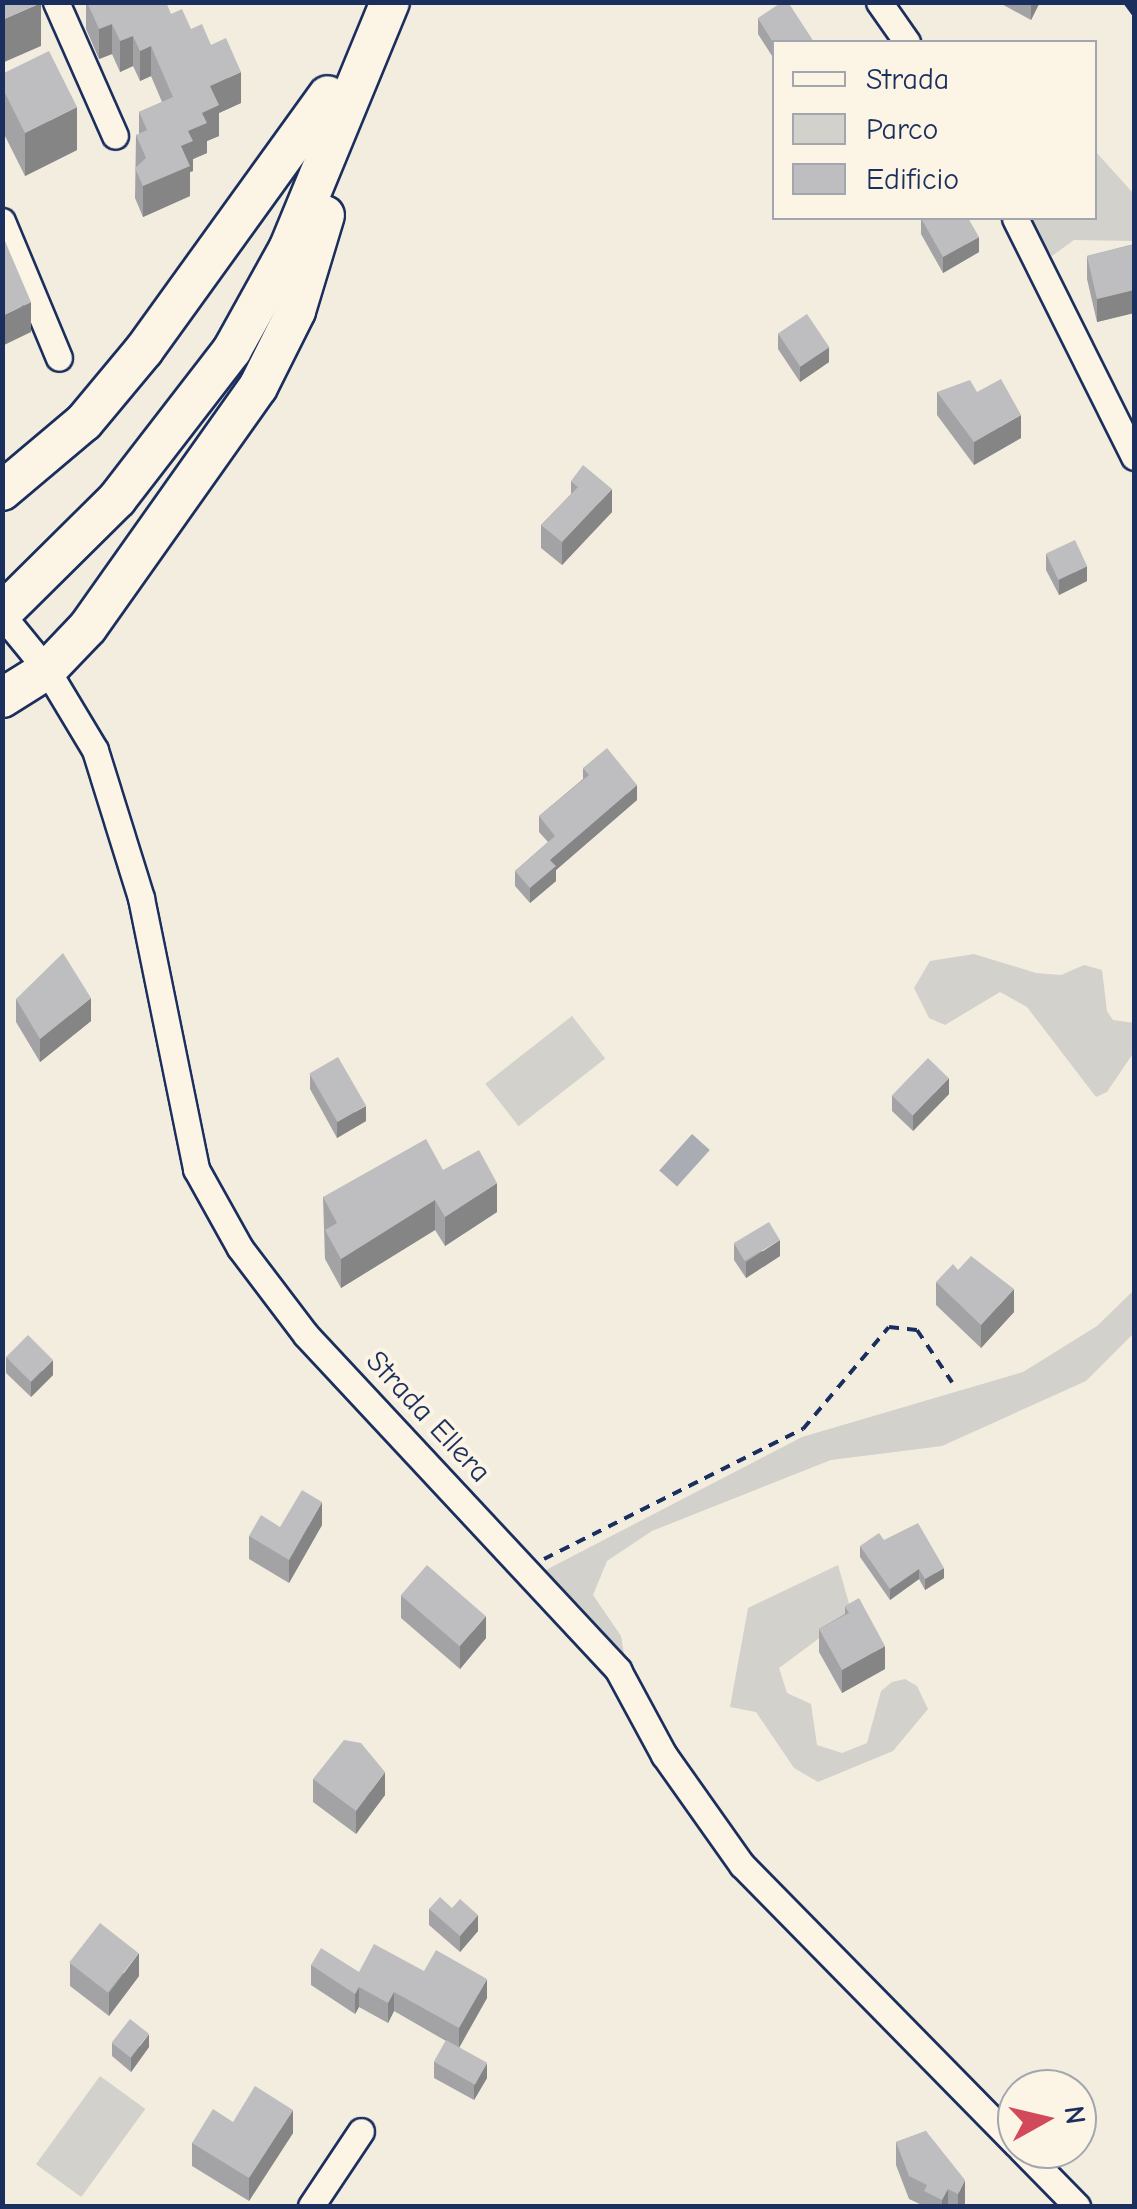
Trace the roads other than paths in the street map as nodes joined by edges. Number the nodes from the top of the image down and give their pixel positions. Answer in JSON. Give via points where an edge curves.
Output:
{"nodes":[{"id":1,"x":56,"y":2,"type":"edge"},
{"id":2,"x":366,"y":2,"type":"edge"},
{"id":3,"x":390,"y":2,"type":"edge"},
{"id":4,"x":878,"y":2,"type":"edge"},
{"id":5,"x":906,"y":40,"type":"edge"},
{"id":6,"x":344,"y":89,"type":"junction"},
{"id":7,"x":115,"y":136,"type":"dead end"},
{"id":8,"x":1017,"y":220,"type":"edge"},
{"id":9,"x":2,"y":221,"type":"edge"},
{"id":10,"x":59,"y":358,"type":"dead end"},
{"id":11,"x":1134,"y":457,"type":"edge"},
{"id":12,"x":2,"y":491,"type":"edge"},
{"id":13,"x":2,"y":578,"type":"edge"},
{"id":14,"x":2,"y":614,"type":"edge"},
{"id":15,"x":41,"y":662,"type":"junction"},
{"id":16,"x":2,"y":698,"type":"edge"},
{"id":17,"x":997,"y":2125,"type":"edge"},
{"id":18,"x":361,"y":2131,"type":"dead end"},
{"id":19,"x":1041,"y":2169,"type":"edge"},
{"id":20,"x":311,"y":2206,"type":"edge"},
{"id":21,"x":1077,"y":2206,"type":"edge"}],
"edges":[{"from":1,"to":7,"type":"street"},
{"from":2,"to":6,"type":"highway"},
{"from":3,"to":6,"type":"highway"},
{"from":4,"to":5,"type":"street"},
{"from":6,"to":12,"type":"highway","via":[[84,422]]},
{"from":6,"to":13,"type":"highway","via":[[272,230],[180,385],[110,473]]},
{"from":6,"to":14,"type":"highway","via":[[290,247],[232,350],[117,499]]},
{"from":6,"to":15,"type":"highway","via":[[358,119],[296,311],[258,387],[88,627]]},
{"from":8,"to":11,"type":"street"},
{"from":9,"to":10,"type":"street"},
{"from":14,"to":15,"type":"street","name":"Strada Ellera"},
{"from":15,"to":16,"type":"highway"},
{"from":15,"to":17,"type":"street","name":"Strada Ellera","via":[[95,750],[130,862],[196,1169],[240,1248],[306,1335],[618,1670],[664,1755],[742,1865]]},
{"from":18,"to":20,"type":"street"},
{"from":19,"to":21,"type":"street","name":"Strada Ellera"}]}
